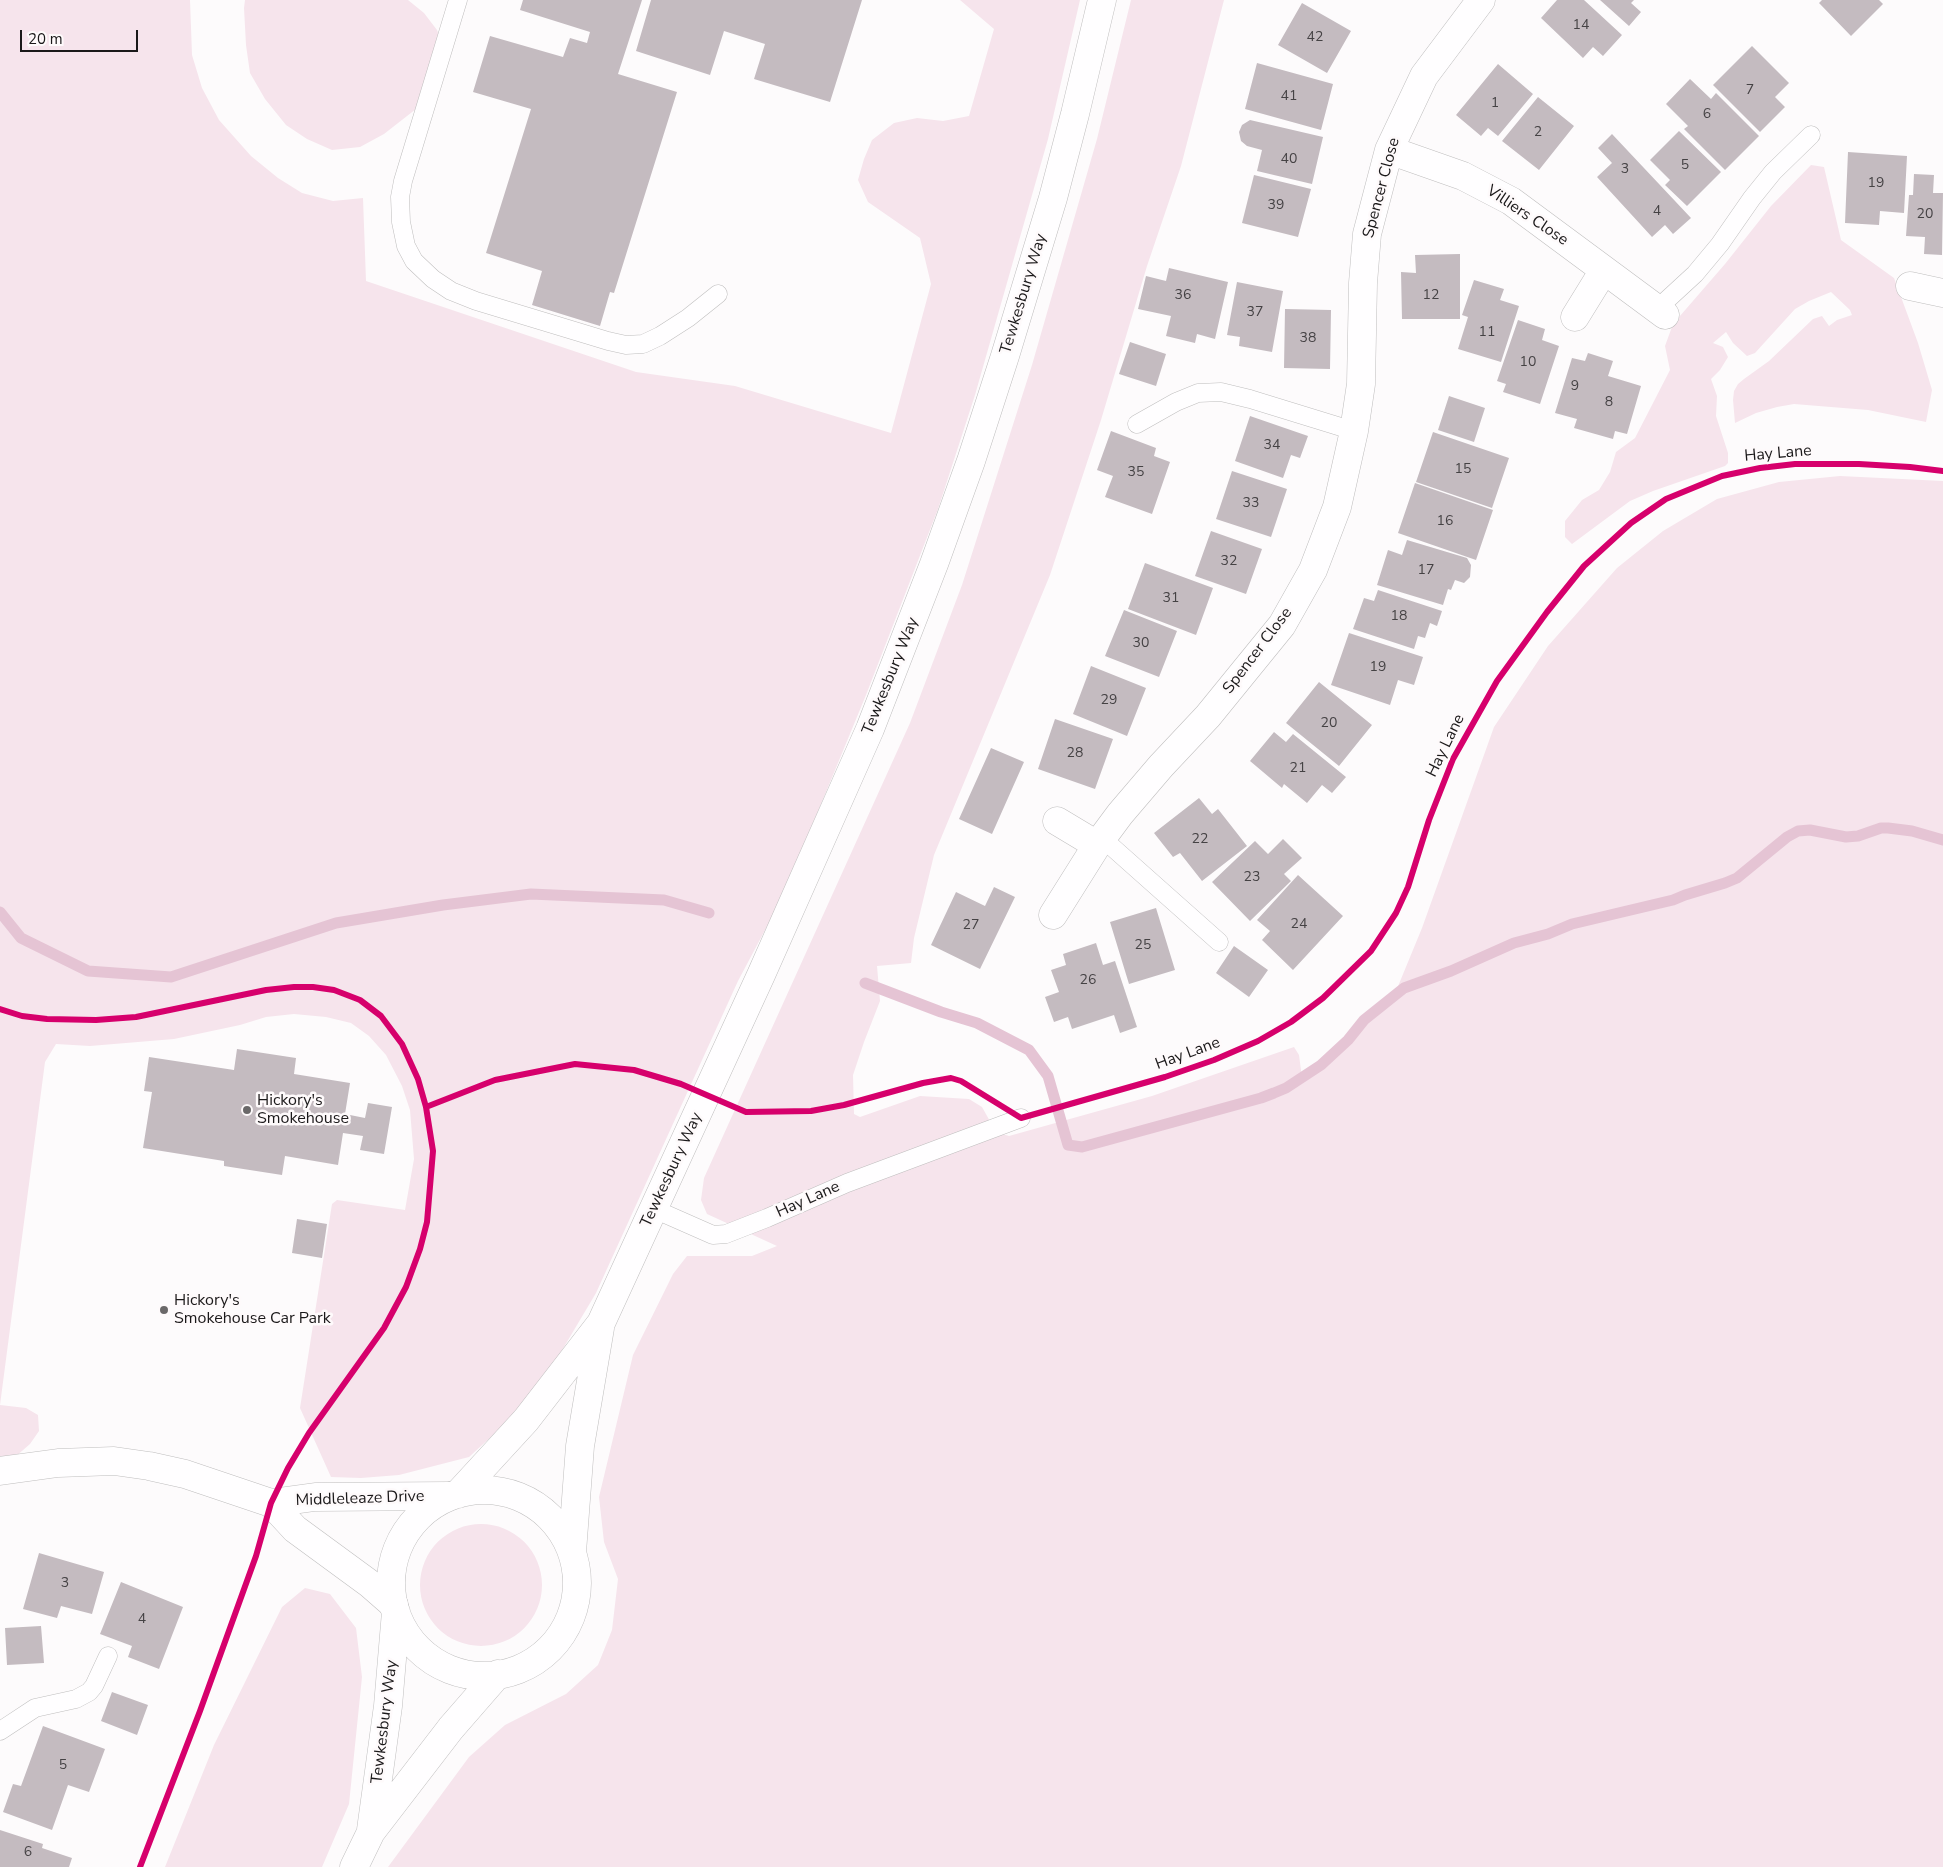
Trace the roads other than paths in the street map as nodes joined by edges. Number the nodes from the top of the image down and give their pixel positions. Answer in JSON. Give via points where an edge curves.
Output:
{"nodes":[{"id":1,"x":458,"y":0,"type":"edge"},
{"id":2,"x":1102,"y":0,"type":"edge"},
{"id":3,"x":1481,"y":0,"type":"edge"},
{"id":4,"x":1811,"y":135,"type":"dead end"},
{"id":5,"x":1389,"y":150,"type":"junction"},
{"id":6,"x":1604,"y":270,"type":"junction"},
{"id":7,"x":1910,"y":286,"type":"dead end"},
{"id":8,"x":1943,"y":293,"type":"edge"},
{"id":9,"x":718,"y":294,"type":"dead end"},
{"id":10,"x":1661,"y":312,"type":"joint"},
{"id":11,"x":1575,"y":318,"type":"dead end"},
{"id":12,"x":1137,"y":424,"type":"dead end"},
{"id":13,"x":1354,"y":431,"type":"junction"},
{"id":14,"x":1057,"y":821,"type":"dead end"},
{"id":15,"x":1099,"y":842,"type":"junction"},
{"id":16,"x":1053,"y":914,"type":"dead end"},
{"id":17,"x":1219,"y":942,"type":"dead end"},
{"id":18,"x":1021,"y":1118,"type":"dead end"},
{"id":19,"x":654,"y":1209,"type":"junction"},
{"id":20,"x":601,"y":1323,"type":"junction"},
{"id":21,"x":0,"y":1471,"type":"edge"},
{"id":22,"x":454,"y":1495,"type":"junction"},
{"id":23,"x":271,"y":1503,"type":"junction"},
{"id":24,"x":572,"y":1552,"type":"junction"},
{"id":25,"x":395,"y":1609,"type":"junction"},
{"id":26,"x":108,"y":1656,"type":"dead end"},
{"id":27,"x":498,"y":1674,"type":"junction"},
{"id":28,"x":0,"y":1731,"type":"edge"},
{"id":29,"x":371,"y":1832,"type":"junction"},
{"id":30,"x":354,"y":1867,"type":"edge"}],
"edges":[{"from":1,"to":9,"type":"lane","via":[[400,198],[406,246],[414,261],[451,291],[476,301],[626,345],[643,344],[660,336]]},
{"from":2,"to":19,"type":"street","name":"Tewkesbury Way","via":[[1031,275],[928,581],[870,729]]},
{"from":3,"to":5,"type":"street","name":"Spencer Close","via":[[1424,76]]},
{"from":4,"to":10,"type":"lane","name":"Villiers Close","via":[[1773,172],[1720,244]]},
{"from":5,"to":6,"type":"street","name":"Villiers Close","via":[[1486,187],[1511,201]]},
{"from":5,"to":13,"type":"street","name":"Spencer Close","via":[[1367,234],[1361,384]]},
{"from":6,"to":10,"type":"street","name":"Villiers Close"},
{"from":6,"to":11,"type":"street"},
{"from":7,"to":8,"type":"street"},
{"from":12,"to":13,"type":"lane","via":[[1198,393],[1221,392]]},
{"from":13,"to":15,"type":"street","name":"Spencer Close","via":[[1337,507],[1313,570],[1282,625]]},
{"from":14,"to":15,"type":"street"},
{"from":15,"to":16,"type":"street","name":"Spencer Close"},
{"from":15,"to":17,"type":"lane"},
{"from":18,"to":19,"type":"lane","name":"Hay Lane","via":[[847,1183],[726,1234],[713,1235]]},
{"from":19,"to":20,"type":"street","name":"Tewkesbury Way"},
{"from":20,"to":22,"type":"street","name":"Tewkesbury Way","via":[[520,1427]]},
{"from":20,"to":24,"type":"street","name":"Tewkesbury Way","via":[[580,1446]]},
{"from":21,"to":23,"type":"street","name":"Middleleaze Drive","via":[[58,1463],[114,1461],[185,1474]]},
{"from":22,"to":23,"type":"street","name":"Middleleaze Drive","via":[[315,1497]]},
{"from":22,"to":24,"type":"street","name":"Tewkesbury Way","via":[[492,1490],[525,1500],[552,1520]]},
{"from":22,"to":25,"type":"street","name":"Tewkesbury Way","via":[[435,1504],[416,1520],[399,1545],[393,1567]]},
{"from":23,"to":25,"type":"street","name":"Middleleaze Drive","via":[[295,1529],[370,1584]]},
{"from":24,"to":27,"type":"street","name":"Tewkesbury Way","via":[[577,1574],[576,1591],[574,1608],[563,1631],[553,1645],[533,1661]]},
{"from":25,"to":27,"type":"street","name":"Tewkesbury Way","via":[[402,1626],[416,1645],[439,1664],[468,1674]]},
{"from":25,"to":29,"type":"street","name":"Tewkesbury Way","via":[[389,1697]]},
{"from":26,"to":28,"type":"lane","via":[[89,1692],[76,1700],[35,1708]]},
{"from":27,"to":29,"type":"street","name":"Tewkesbury Way","via":[[450,1728]]},
{"from":29,"to":30,"type":"street","name":"Tewkesbury Way"}]}
